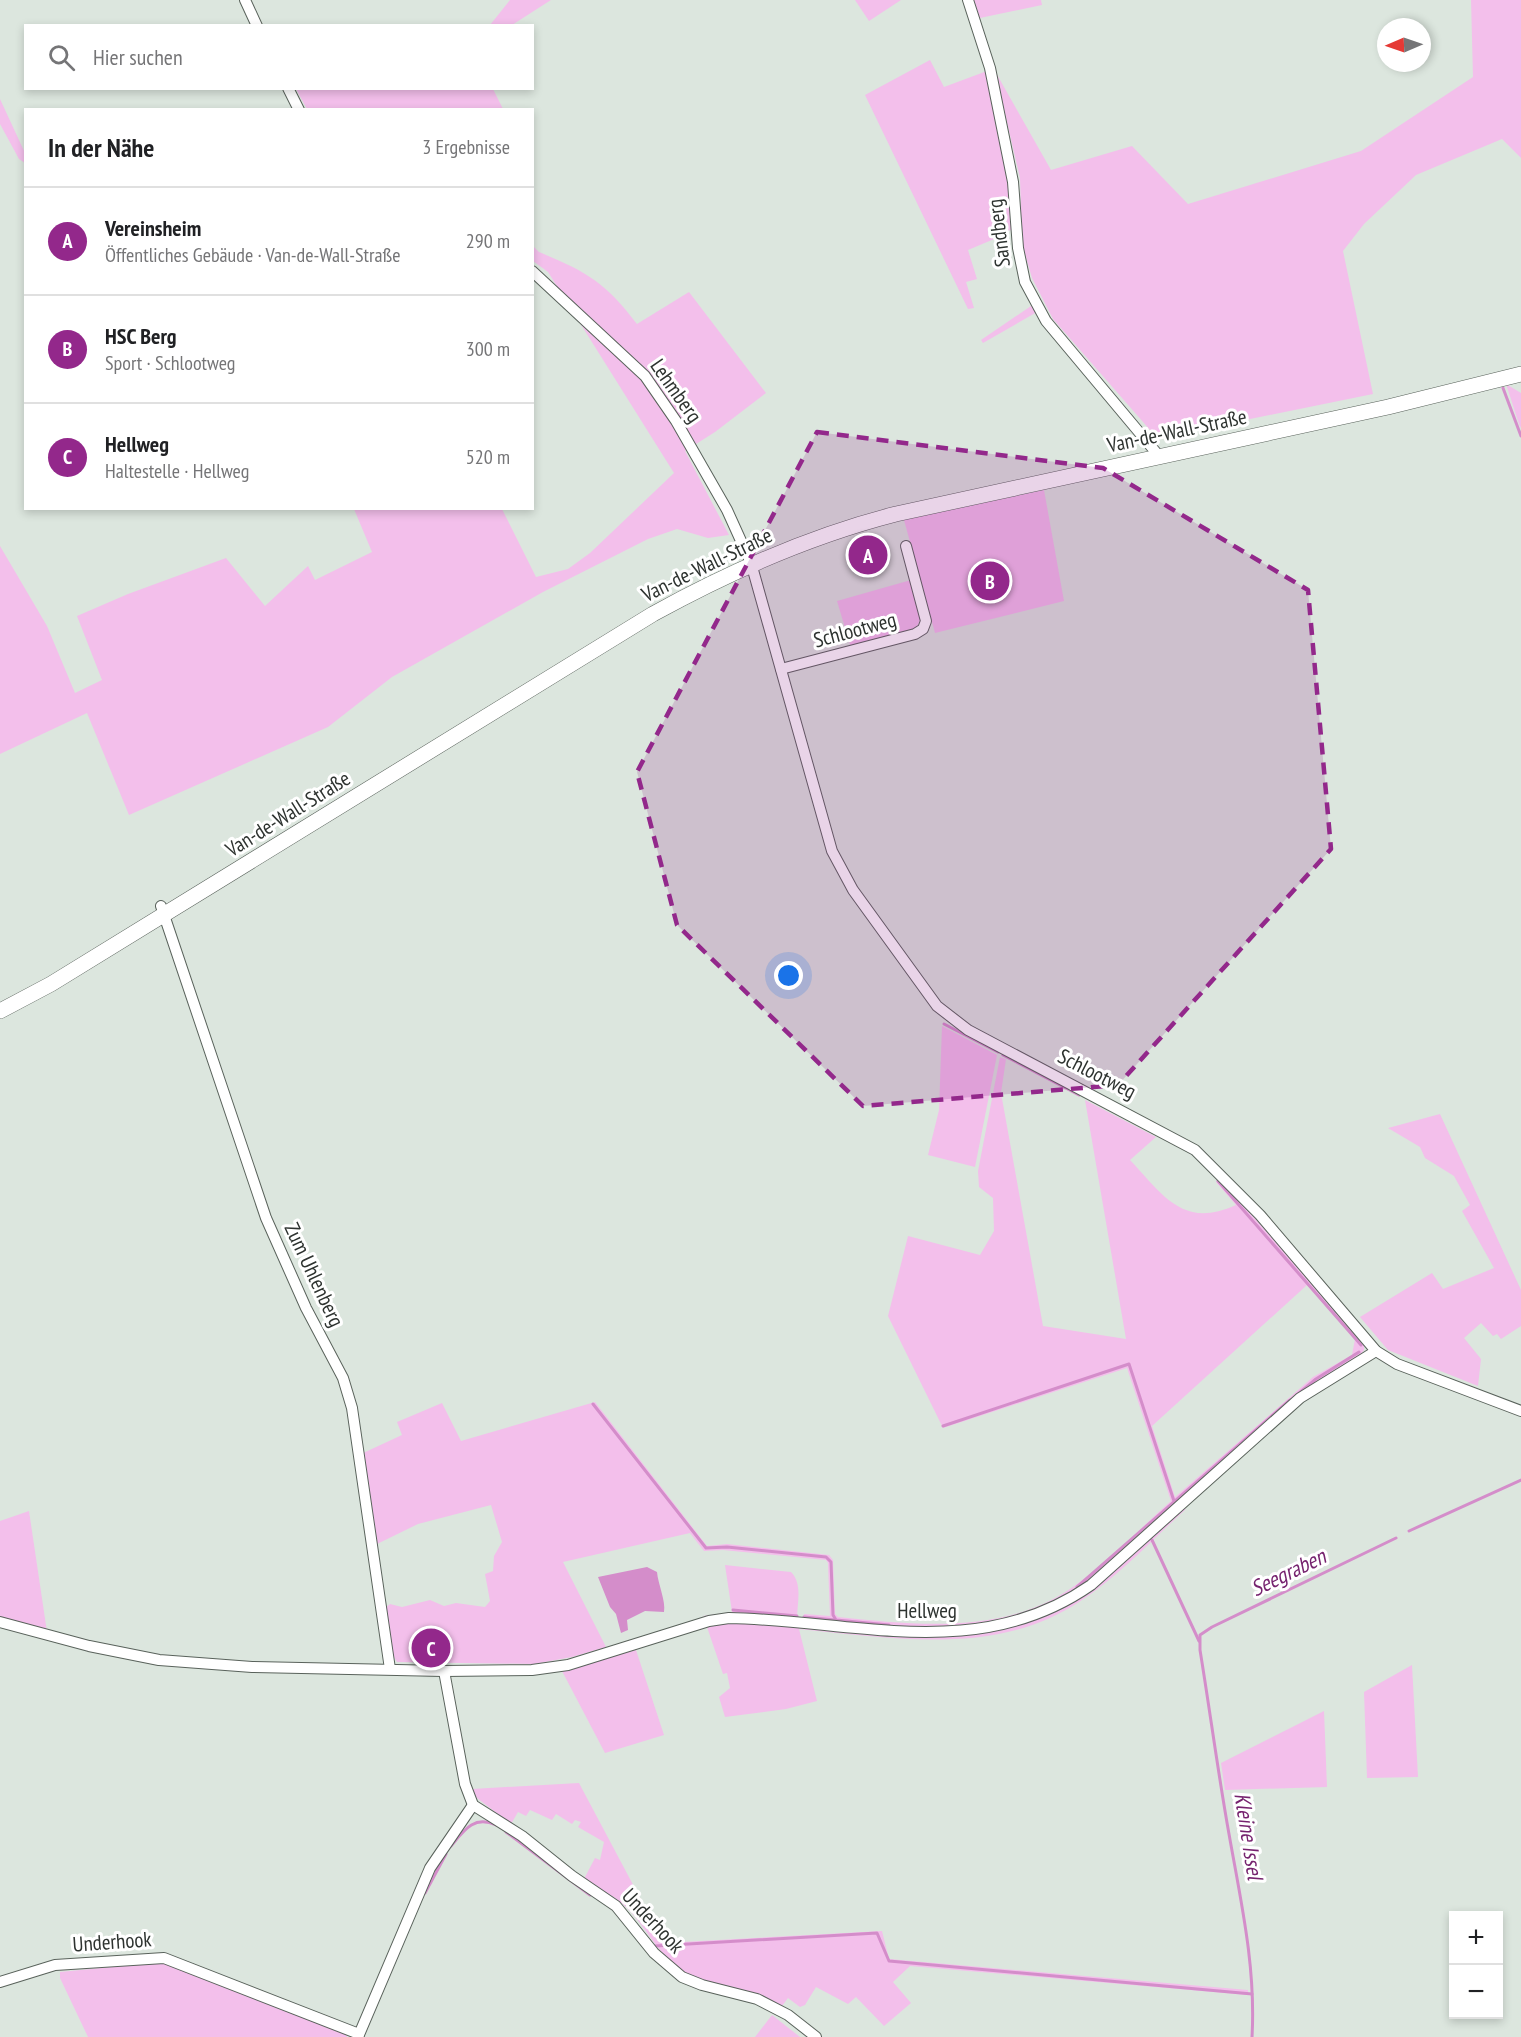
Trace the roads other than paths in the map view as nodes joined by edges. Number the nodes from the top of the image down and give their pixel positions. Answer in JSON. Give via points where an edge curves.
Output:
{"nodes":[{"id":1,"x":245,"y":0,"type":"edge"},
{"id":2,"x":968,"y":0,"type":"edge"},
{"id":3,"x":256,"y":24,"type":"edge"},
{"id":4,"x":289,"y":90,"type":"edge"},
{"id":5,"x":297,"y":108,"type":"edge"},
{"id":6,"x":534,"y":273,"type":"edge"},
{"id":7,"x":1521,"y":374,"type":"edge"},
{"id":8,"x":1159,"y":456,"type":"junction"},
{"id":9,"x":906,"y":546,"type":"dead end"},
{"id":10,"x":751,"y":563,"type":"junction"},
{"id":11,"x":781,"y":669,"type":"junction"},
{"id":12,"x":163,"y":910,"type":"junction"},
{"id":13,"x":0,"y":1011,"type":"edge"},
{"id":14,"x":1376,"y":1351,"type":"junction"},
{"id":15,"x":1521,"y":1411,"type":"edge"},
{"id":16,"x":0,"y":1622,"type":"edge"},
{"id":17,"x":390,"y":1669,"type":"junction"},
{"id":18,"x":444,"y":1671,"type":"junction"},
{"id":19,"x":473,"y":1805,"type":"junction"},
{"id":20,"x":0,"y":1982,"type":"edge"},
{"id":21,"x":359,"y":2036,"type":"edge"},
{"id":22,"x":816,"y":2037,"type":"edge"}],
"edges":[{"from":1,"to":3,"type":"street"},
{"from":2,"to":8,"type":"street","name":"Sandberg","via":[[990,68],[1013,182],[1025,282],[1046,321]]},
{"from":4,"to":5,"type":"street"},
{"from":6,"to":10,"type":"street","name":"Lehmberg","via":[[645,376],[727,510]]},
{"from":7,"to":8,"type":"main road","name":"Van-de-Wall-Straße"},
{"from":8,"to":10,"type":"main road","name":"Van-de-Wall-Straße","via":[[887,517],[818,537]]},
{"from":9,"to":11,"type":"street","name":"Schlootweg","via":[[926,621],[923,629]]},
{"from":10,"to":11,"type":"street","name":"Schlootweg"},
{"from":10,"to":12,"type":"main road","name":"Van-de-Wall-Straße","via":[[653,614]]},
{"from":11,"to":14,"type":"street","name":"Schlootweg","via":[[832,851],[853,890],[937,1006],[968,1030],[1195,1150],[1260,1215]]},
{"from":12,"to":13,"type":"main road","name":"Van-de-Wall-Straße","via":[[51,984]]},
{"from":12,"to":17,"type":"street","name":"Zum Uhlenberg","via":[[266,1218],[343,1378],[352,1408]]},
{"from":14,"to":15,"type":"street","name":"Schlootweg","via":[[1397,1364]]},
{"from":14,"to":18,"type":"street","name":"Hellweg","via":[[1300,1398],[1090,1585],[1035,1615],[994,1627],[925,1634],[729,1618],[568,1665],[532,1670]]},
{"from":16,"to":17,"type":"street","name":"Hellweg","via":[[159,1660],[252,1667]]},
{"from":17,"to":18,"type":"street","name":"Hellweg"},
{"from":18,"to":19,"type":"street","via":[[465,1784]]},
{"from":19,"to":21,"type":"street","name":"Underhook","via":[[430,1868]]},
{"from":19,"to":22,"type":"street","name":"Underhook","via":[[616,1906],[654,1953],[682,1977],[757,1998]]},
{"from":20,"to":21,"type":"street","name":"Underhook","via":[[55,1965],[164,1958]]}]}
